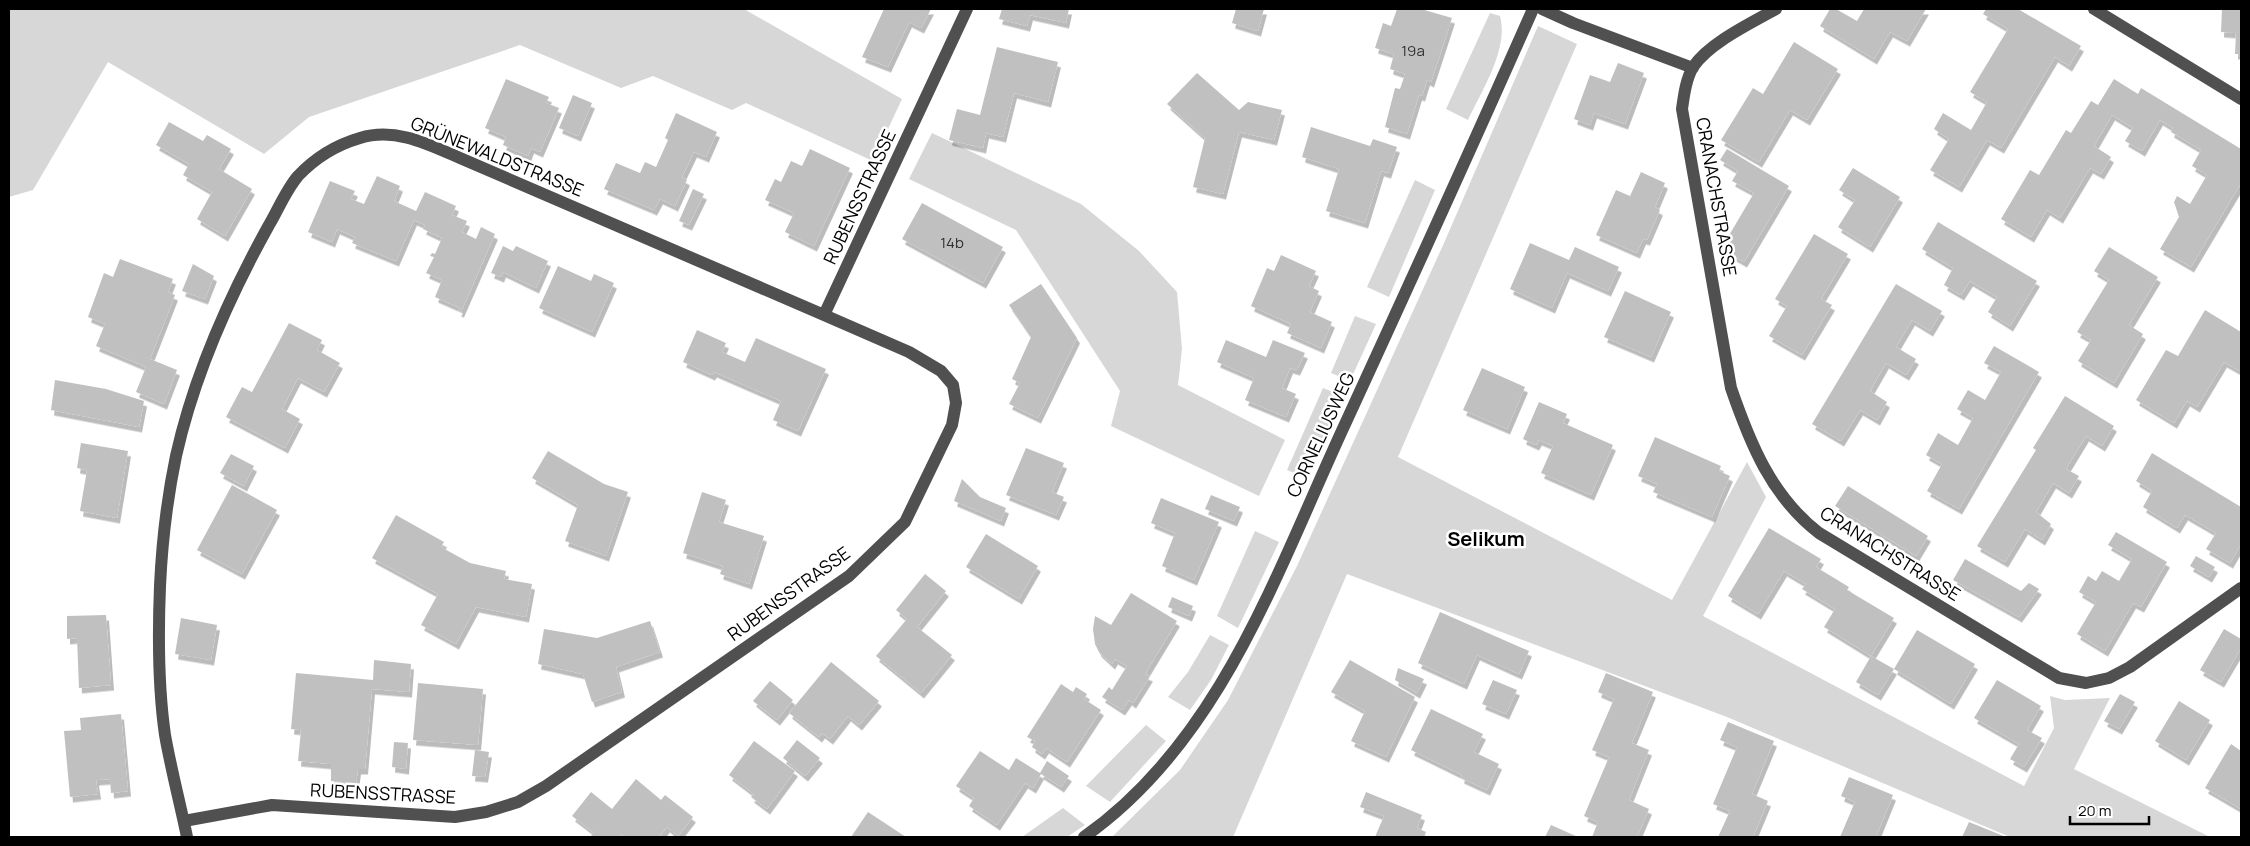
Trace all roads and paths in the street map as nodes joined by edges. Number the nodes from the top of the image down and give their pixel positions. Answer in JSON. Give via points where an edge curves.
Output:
{"nodes":[{"id":1,"x":967,"y":9,"type":"edge"},
{"id":2,"x":1533,"y":9,"type":"edge"},
{"id":3,"x":1542,"y":9,"type":"edge"},
{"id":4,"x":1776,"y":9,"type":"edge"},
{"id":5,"x":2094,"y":9,"type":"edge"},
{"id":6,"x":1693,"y":68,"type":"junction"},
{"id":7,"x":2241,"y":99,"type":"edge"},
{"id":8,"x":824,"y":315,"type":"junction"},
{"id":9,"x":2241,"y":588,"type":"edge"},
{"id":10,"x":184,"y":821,"type":"junction"},
{"id":11,"x":188,"y":837,"type":"edge"},
{"id":12,"x":1084,"y":837,"type":"edge"}],
"edges":[{"from":1,"to":8,"type":"street","name":"RUBENSSTRASSE"},
{"from":2,"to":12,"type":"street","name":"CORNELIUSWEG","via":[[1432,237],[1228,673],[1201,717],[1172,755],[1138,792]]},
{"from":3,"to":6,"type":"street"},
{"from":4,"to":6,"type":"street","name":"CRANACHSTRASSE","via":[[1719,44]]},
{"from":5,"to":7,"type":"street"},
{"from":6,"to":9,"type":"street","name":"CRANACHSTRASSE","via":[[1682,109],[1731,388],[1762,465],[1796,514],[1819,533],[1927,599],[2059,678],[2074,682],[2099,682],[2130,667]]},
{"from":8,"to":10,"type":"street","name":"RUBENSSTRASSE","via":[[909,352],[941,371],[953,385],[956,403],[952,425],[905,522],[849,576],[518,802],[455,817],[272,805]]},
{"from":8,"to":10,"type":"street","name":"GRÜNEWALDSTRASSE","via":[[470,162],[400,135],[360,137],[330,149],[311,163],[295,179],[255,251],[200,374],[177,454],[165,516],[160,588],[160,672],[165,734]]},
{"from":10,"to":11,"type":"street","name":"GRÜNEWALDSTRASSE"}]}
